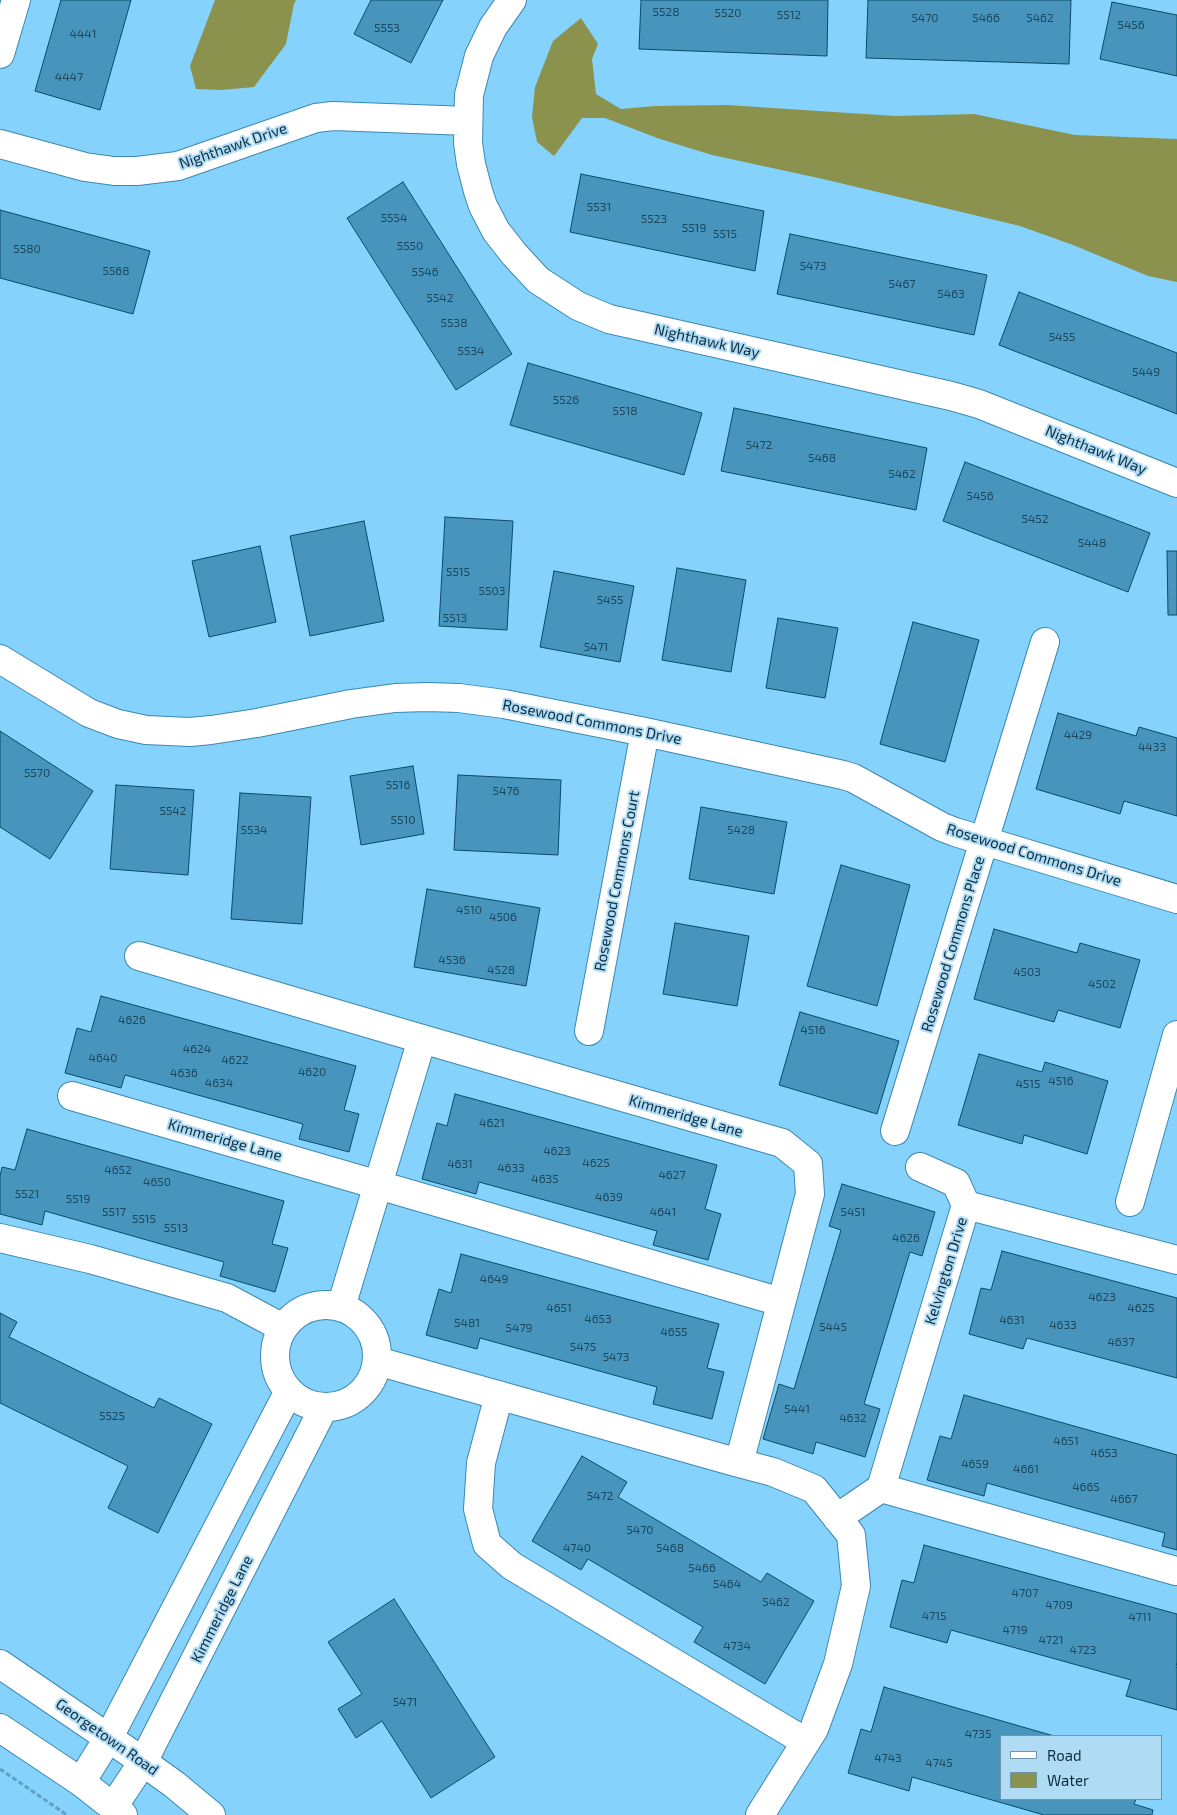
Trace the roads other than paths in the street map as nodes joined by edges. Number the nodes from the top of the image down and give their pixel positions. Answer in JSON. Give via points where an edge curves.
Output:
{"nodes":[{"id":1,"x":16,"y":0,"type":"edge"},
{"id":2,"x":512,"y":0,"type":"edge"},
{"id":3,"x":0,"y":54,"type":"edge"},
{"id":4,"x":468,"y":121,"type":"junction"},
{"id":5,"x":0,"y":144,"type":"edge"},
{"id":6,"x":1177,"y":483,"type":"edge"},
{"id":7,"x":1045,"y":642,"type":"dead end"},
{"id":8,"x":0,"y":659,"type":"edge"},
{"id":9,"x":645,"y":732,"type":"junction"},
{"id":10,"x":984,"y":842,"type":"junction"},
{"id":11,"x":1177,"y":899,"type":"edge"},
{"id":12,"x":139,"y":956,"type":"dead end"},
{"id":13,"x":588,"y":1031,"type":"dead end"},
{"id":14,"x":1177,"y":1035,"type":"edge"},
{"id":15,"x":422,"y":1039,"type":"junction"},
{"id":16,"x":72,"y":1096,"type":"dead end"},
{"id":17,"x":895,"y":1131,"type":"dead end"},
{"id":18,"x":920,"y":1168,"type":"dead end"},
{"id":19,"x":378,"y":1185,"type":"junction"},
{"id":20,"x":1130,"y":1202,"type":"dead end"},
{"id":21,"x":966,"y":1205,"type":"junction"},
{"id":22,"x":0,"y":1238,"type":"edge"},
{"id":23,"x":1177,"y":1260,"type":"edge"},
{"id":24,"x":781,"y":1302,"type":"junction"},
{"id":25,"x":341,"y":1307,"type":"junction"},
{"id":26,"x":284,"y":1328,"type":"junction"},
{"id":27,"x":377,"y":1361,"type":"junction"},
{"id":28,"x":289,"y":1391,"type":"junction"},
{"id":29,"x":499,"y":1395,"type":"junction"},
{"id":30,"x":324,"y":1407,"type":"junction"},
{"id":31,"x":739,"y":1463,"type":"junction"},
{"id":32,"x":881,"y":1488,"type":"junction"},
{"id":33,"x":837,"y":1518,"type":"junction"},
{"id":34,"x":1176,"y":1571,"type":"edge"},
{"id":35,"x":0,"y":1664,"type":"edge"},
{"id":36,"x":0,"y":1728,"type":"edge"},
{"id":37,"x":109,"y":1737,"type":"junction"},
{"id":38,"x":806,"y":1742,"type":"junction"},
{"id":39,"x":144,"y":1762,"type":"junction"},
{"id":40,"x":81,"y":1782,"type":"junction"},
{"id":41,"x":118,"y":1811,"type":"edge"},
{"id":42,"x":211,"y":1815,"type":"edge"},
{"id":43,"x":760,"y":1815,"type":"edge"}],
"edges":[{"from":1,"to":3,"type":"street"},
{"from":2,"to":4,"type":"street","name":"Nighthawk Way","via":[[493,27],[479,56],[469,95]]},
{"from":4,"to":5,"type":"street","name":"Nighthawk Drive","via":[[316,118],[178,166],[137,171],[85,167]]},
{"from":4,"to":6,"type":"street","name":"Nighthawk Way","via":[[471,164],[483,206],[496,231],[538,280],[578,306],[620,322],[964,399]]},
{"from":7,"to":10,"type":"street","name":"Rosewood Commons Place"},
{"from":8,"to":9,"type":"street","name":"Rosewood Commons Drive","via":[[89,713],[146,730],[211,730],[351,704],[428,697],[504,704]]},
{"from":9,"to":10,"type":"street","name":"Rosewood Commons Drive","via":[[853,778],[942,828]]},
{"from":9,"to":13,"type":"street","name":"Rosewood Commons Court"},
{"from":10,"to":11,"type":"street","name":"Rosewood Commons Drive"},
{"from":10,"to":17,"type":"street","name":"Rosewood Commons Place"},
{"from":12,"to":15,"type":"street","name":"Kimmeridge Lane"},
{"from":14,"to":20,"type":"street"},
{"from":15,"to":19,"type":"street"},
{"from":15,"to":24,"type":"street","name":"Kimmeridge Lane","via":[[782,1143],[808,1164],[810,1194]]},
{"from":16,"to":19,"type":"street","name":"Kimmeridge Lane"},
{"from":18,"to":21,"type":"street","via":[[956,1183]]},
{"from":19,"to":24,"type":"street","name":"Kimmeridge Lane"},
{"from":19,"to":25,"type":"street"},
{"from":21,"to":23,"type":"street","name":"Kelvington Drive"},
{"from":21,"to":32,"type":"street","name":"Kelvington Drive"},
{"from":22,"to":26,"type":"street","via":[[90,1259],[226,1298]]},
{"from":24,"to":31,"type":"street","name":"Kimmeridge Lane"},
{"from":25,"to":26,"type":"street","via":[[325,1304],[309,1308],[294,1316]]},
{"from":25,"to":27,"type":"street","via":[[357,1314],[369,1327],[376,1343]]},
{"from":26,"to":28,"type":"street","via":[[277,1343],[275,1360],[279,1377]]},
{"from":27,"to":29,"type":"street"},
{"from":27,"to":30,"type":"street","via":[[373,1376],[354,1399]]},
{"from":28,"to":30,"type":"street","via":[[299,1400]]},
{"from":28,"to":37,"type":"street"},
{"from":29,"to":31,"type":"street"},
{"from":29,"to":38,"type":"street","via":[[481,1464],[478,1509],[487,1544],[512,1566]]},
{"from":30,"to":39,"type":"street","name":"Kimmeridge Lane"},
{"from":31,"to":33,"type":"street","via":[[773,1472],[814,1489]]},
{"from":32,"to":33,"type":"street"},
{"from":32,"to":34,"type":"street"},
{"from":33,"to":38,"type":"street","via":[[850,1535],[856,1586],[838,1664]]},
{"from":35,"to":37,"type":"street","name":"Georgetown Road"},
{"from":36,"to":40,"type":"street"},
{"from":37,"to":39,"type":"street","name":"Georgetown Road"},
{"from":37,"to":40,"type":"street"},
{"from":38,"to":43,"type":"street"},
{"from":39,"to":41,"type":"street","name":"Kimmeridge Lane"},
{"from":39,"to":42,"type":"street","name":"Georgetown Road"},
{"from":40,"to":41,"type":"street"}]}
